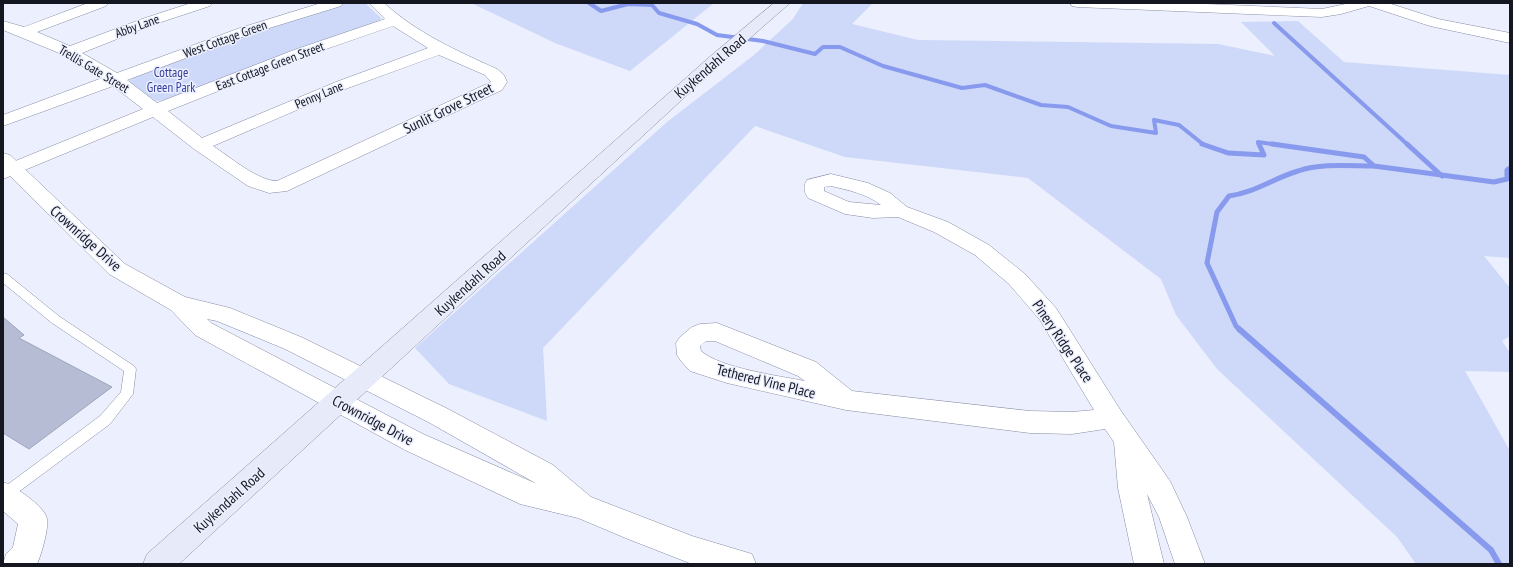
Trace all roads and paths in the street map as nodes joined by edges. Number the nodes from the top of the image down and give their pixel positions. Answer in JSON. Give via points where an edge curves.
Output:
{"nodes":[{"id":1,"x":101,"y":3,"type":"edge"},
{"id":2,"x":205,"y":3,"type":"edge"},
{"id":3,"x":336,"y":3,"type":"edge"},
{"id":4,"x":376,"y":3,"type":"edge"},
{"id":5,"x":782,"y":3,"type":"edge"},
{"id":6,"x":1077,"y":3,"type":"edge"},
{"id":7,"x":1365,"y":3,"type":"edge"},
{"id":8,"x":1374,"y":3,"type":"edge"},
{"id":9,"x":395,"y":21,"type":"junction"},
{"id":10,"x":3,"y":25,"type":"edge"},
{"id":11,"x":24,"y":32,"type":"junction"},
{"id":12,"x":1510,"y":38,"type":"edge"},
{"id":13,"x":440,"y":49,"type":"junction"},
{"id":14,"x":70,"y":52,"type":"junction"},
{"id":15,"x":115,"y":79,"type":"junction"},
{"id":16,"x":156,"y":110,"type":"junction"},
{"id":17,"x":3,"y":121,"type":"edge"},
{"id":18,"x":200,"y":145,"type":"junction"},
{"id":19,"x":6,"y":167,"type":"edge"},
{"id":20,"x":255,"y":182,"type":"joint"},
{"id":21,"x":900,"y":211,"type":"dead end"},
{"id":22,"x":3,"y":278,"type":"edge"},
{"id":23,"x":179,"y":304,"type":"junction"},
{"id":24,"x":365,"y":378,"type":"junction"},
{"id":25,"x":846,"y":400,"type":"junction"},
{"id":26,"x":338,"y":402,"type":"junction"},
{"id":27,"x":1112,"y":418,"type":"junction"},
{"id":28,"x":1127,"y":440,"type":"junction"},
{"id":29,"x":4,"y":495,"type":"edge"},
{"id":30,"x":581,"y":506,"type":"junction"},
{"id":31,"x":17,"y":564,"type":"edge"},
{"id":32,"x":158,"y":564,"type":"edge"},
{"id":33,"x":741,"y":564,"type":"edge"},
{"id":34,"x":1149,"y":564,"type":"edge"},
{"id":35,"x":1190,"y":564,"type":"edge"}],
"edges":[{"from":1,"to":11,"type":"street"},
{"from":2,"to":14,"type":"street","name":"Abby Lane"},
{"from":3,"to":15,"type":"street","name":"West Cottage Green","via":[[276,20]]},
{"from":4,"to":9,"type":"street"},
{"from":5,"to":24,"type":"main road","name":"Kuykendahl Road"},
{"from":6,"to":7,"type":"street","via":[[1299,13],[1322,13]]},
{"from":8,"to":12,"type":"street","via":[[1435,23]]},
{"from":9,"to":13,"type":"street"},
{"from":9,"to":16,"type":"street","name":"East Cottage Green Street","via":[[300,53]]},
{"from":10,"to":11,"type":"street","name":"Trellis Gate Street"},
{"from":11,"to":14,"type":"street","name":"Trellis Gate Street"},
{"from":13,"to":18,"type":"street","name":"Penny Lane","via":[[342,84]]},
{"from":13,"to":20,"type":"street","name":"Sunlit Grove Street","via":[[491,72],[499,82],[496,86],[280,186],[269,187]]},
{"from":14,"to":15,"type":"street","name":"Trellis Gate Street"},
{"from":15,"to":16,"type":"street","name":"Trellis Gate Street"},
{"from":15,"to":17,"type":"street","name":"West Cottage Green"},
{"from":16,"to":18,"type":"street","name":"Trellis Gate Street"},
{"from":16,"to":19,"type":"street","name":"East Cottage Green Street"},
{"from":18,"to":20,"type":"street","name":"Trellis Gate Street"},
{"from":19,"to":23,"type":"street","name":"Crownridge Drive","via":[[117,269]]},
{"from":21,"to":27,"type":"street","name":"Pinery Ridge Place","via":[[962,238],[982,250],[1017,279],[1048,314]]},
{"from":22,"to":29,"type":"lane","via":[[56,320],[130,369],[127,394],[105,420]]},
{"from":23,"to":24,"type":"street","name":"Crownridge Drive","via":[[230,317],[293,343]]},
{"from":23,"to":26,"type":"street","name":"Crownridge Drive","via":[[203,329]]},
{"from":24,"to":26,"type":"main road","name":"Kuykendahl Road"},
{"from":24,"to":30,"type":"street","name":"Crownridge Drive","via":[[543,474]]},
{"from":25,"to":25,"type":"street","name":"Tethered Vine Place","via":[[807,369],[735,338],[717,332],[700,333],[688,343],[689,355],[699,364],[720,372]]},
{"from":25,"to":27,"type":"street","name":"Tethered Vine Place","via":[[1030,422],[1072,423]]},
{"from":26,"to":30,"type":"street","name":"Crownridge Drive","via":[[414,442],[530,495]]},
{"from":26,"to":32,"type":"main road","name":"Kuykendahl Road"},
{"from":27,"to":28,"type":"street","name":"Pinery Ridge Place"},
{"from":28,"to":34,"type":"street","name":"Pinery Ridge Place","via":[[1132,488]]},
{"from":28,"to":35,"type":"street","name":"Pinery Ridge Place","via":[[1174,516]]},
{"from":29,"to":31,"type":"street","via":[[34,519],[27,554]]},
{"from":30,"to":33,"type":"street","name":"Crownridge Drive","via":[[645,533]]}]}
